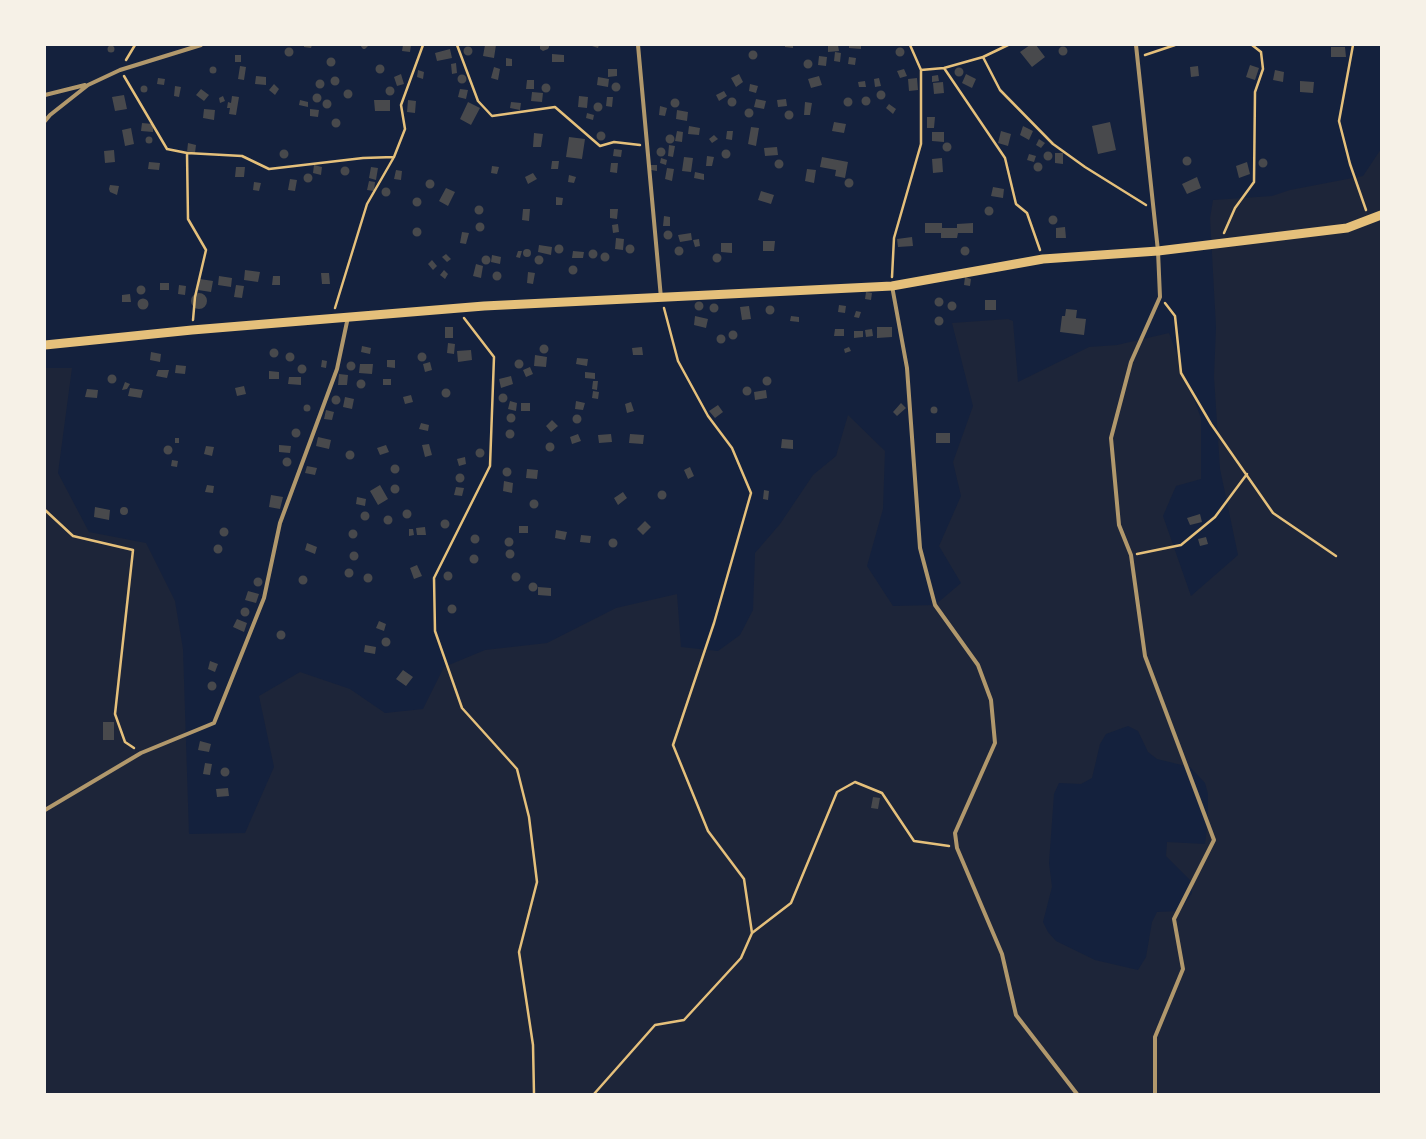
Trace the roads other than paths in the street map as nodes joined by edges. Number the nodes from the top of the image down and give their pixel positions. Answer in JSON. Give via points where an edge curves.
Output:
{"nodes":[{"id":1,"x":201,"y":45,"type":"edge"},
{"id":2,"x":638,"y":45,"type":"edge"},
{"id":3,"x":1136,"y":45,"type":"edge"},
{"id":4,"x":88,"y":85,"type":"junction"},
{"id":5,"x":45,"y":95,"type":"edge"},
{"id":6,"x":45,"y":121,"type":"edge"},
{"id":7,"x":1381,"y":215,"type":"edge"},
{"id":8,"x":1158,"y":251,"type":"junction"},
{"id":9,"x":892,"y":286,"type":"junction"},
{"id":10,"x":661,"y":298,"type":"junction"},
{"id":11,"x":348,"y":317,"type":"junction"},
{"id":12,"x":45,"y":345,"type":"edge"},
{"id":13,"x":45,"y":810,"type":"edge"},
{"id":14,"x":1077,"y":1094,"type":"edge"},
{"id":15,"x":1155,"y":1094,"type":"edge"}],
"edges":[{"from":1,"to":4,"type":"street","via":[[120,70]]},
{"from":2,"to":10,"type":"street"},
{"from":3,"to":8,"type":"street"},
{"from":4,"to":5,"type":"street"},
{"from":4,"to":6,"type":"street"},
{"from":7,"to":8,"type":"main road","via":[[1347,228]]},
{"from":8,"to":9,"type":"main road","via":[[1043,259]]},
{"from":8,"to":15,"type":"street","via":[[1160,297],[1131,362],[1111,438],[1119,525],[1131,555],[1145,656],[1214,840],[1174,919],[1183,969],[1155,1037]]},
{"from":9,"to":10,"type":"main road"},
{"from":9,"to":14,"type":"street","via":[[907,368],[920,548],[935,605],[978,665],[991,700],[994,743],[955,833],[957,848],[1002,954],[1016,1015]]},
{"from":10,"to":11,"type":"main road","via":[[457,308]]},
{"from":11,"to":12,"type":"main road"},
{"from":11,"to":13,"type":"street","via":[[337,369],[280,523],[264,598],[214,723],[141,753]]}]}
